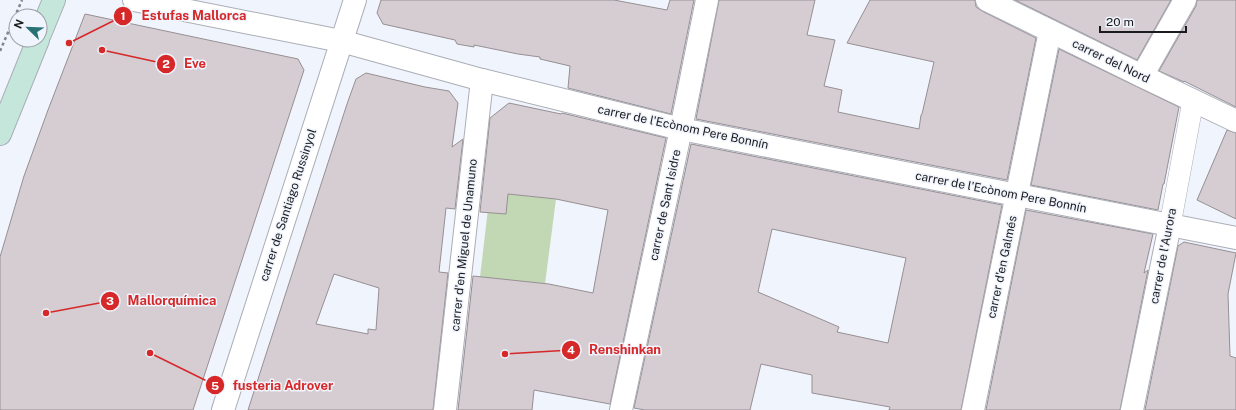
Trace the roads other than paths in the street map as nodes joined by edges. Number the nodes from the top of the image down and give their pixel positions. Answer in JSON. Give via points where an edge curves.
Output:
{"nodes":[{"id":1,"x":54,"y":0,"type":"edge"},
{"id":2,"x":134,"y":0,"type":"edge"},
{"id":3,"x":354,"y":0,"type":"edge"},
{"id":4,"x":707,"y":0,"type":"edge"},
{"id":5,"x":987,"y":0,"type":"edge"},
{"id":6,"x":1185,"y":0,"type":"edge"},
{"id":7,"x":48,"y":15,"type":"edge"},
{"id":8,"x":1050,"y":31,"type":"junction"},
{"id":9,"x":341,"y":41,"type":"junction"},
{"id":10,"x":35,"y":48,"type":"edge"},
{"id":11,"x":1142,"y":76,"type":"junction"},
{"id":12,"x":482,"y":80,"type":"junction"},
{"id":13,"x":1193,"y":101,"type":"junction"},
{"id":14,"x":1236,"y":121,"type":"edge"},
{"id":15,"x":681,"y":129,"type":"junction"},
{"id":16,"x":0,"y":134,"type":"edge"},
{"id":17,"x":1017,"y":195,"type":"junction"},
{"id":18,"x":1170,"y":224,"type":"junction"},
{"id":19,"x":1236,"y":238,"type":"edge"},
{"id":20,"x":222,"y":410,"type":"edge"},
{"id":21,"x":445,"y":410,"type":"edge"},
{"id":22,"x":621,"y":410,"type":"edge"},
{"id":23,"x":973,"y":410,"type":"edge"},
{"id":24,"x":1132,"y":410,"type":"edge"}],
"edges":[{"from":1,"to":7,"type":"main road"},
{"from":2,"to":9,"type":"street","name":"carrer de l'Ecònom Pere Bonnín"},
{"from":3,"to":9,"type":"street","name":"carrer de Santiago Russinyol"},
{"from":4,"to":15,"type":"street","name":"carrer de Sant Isidre"},
{"from":5,"to":8,"type":"street","name":"carrer del Nord"},
{"from":6,"to":11,"type":"street"},
{"from":8,"to":11,"type":"street","name":"carrer del Nord"},
{"from":8,"to":17,"type":"street","name":"carrer d'en Galmés"},
{"from":9,"to":12,"type":"street","name":"carrer de l'Ecònom Pere Bonnín"},
{"from":9,"to":20,"type":"street","name":"carrer de Santiago Russinyol"},
{"from":10,"to":16,"type":"main road"},
{"from":11,"to":13,"type":"street","name":"carrer del Nord"},
{"from":12,"to":15,"type":"street","name":"carrer de l'Ecònom Pere Bonnín"},
{"from":12,"to":21,"type":"street","name":"carrer d'en Miguel de Unamuno"},
{"from":13,"to":14,"type":"street","name":"carrer del Nord"},
{"from":13,"to":18,"type":"street","name":"carrer de l'Aurora"},
{"from":15,"to":17,"type":"street","name":"carrer de l'Ecònom Pere Bonnín"},
{"from":15,"to":22,"type":"street","name":"carrer de Sant Isidre"},
{"from":17,"to":18,"type":"street","name":"carrer de l'Ecònom Pere Bonnín"},
{"from":17,"to":23,"type":"street","name":"carrer d'en Galmés"},
{"from":18,"to":19,"type":"street","name":"carrer de l'Ecònom Pere Bonnín"},
{"from":18,"to":24,"type":"street","name":"carrer de l'Aurora"}]}
